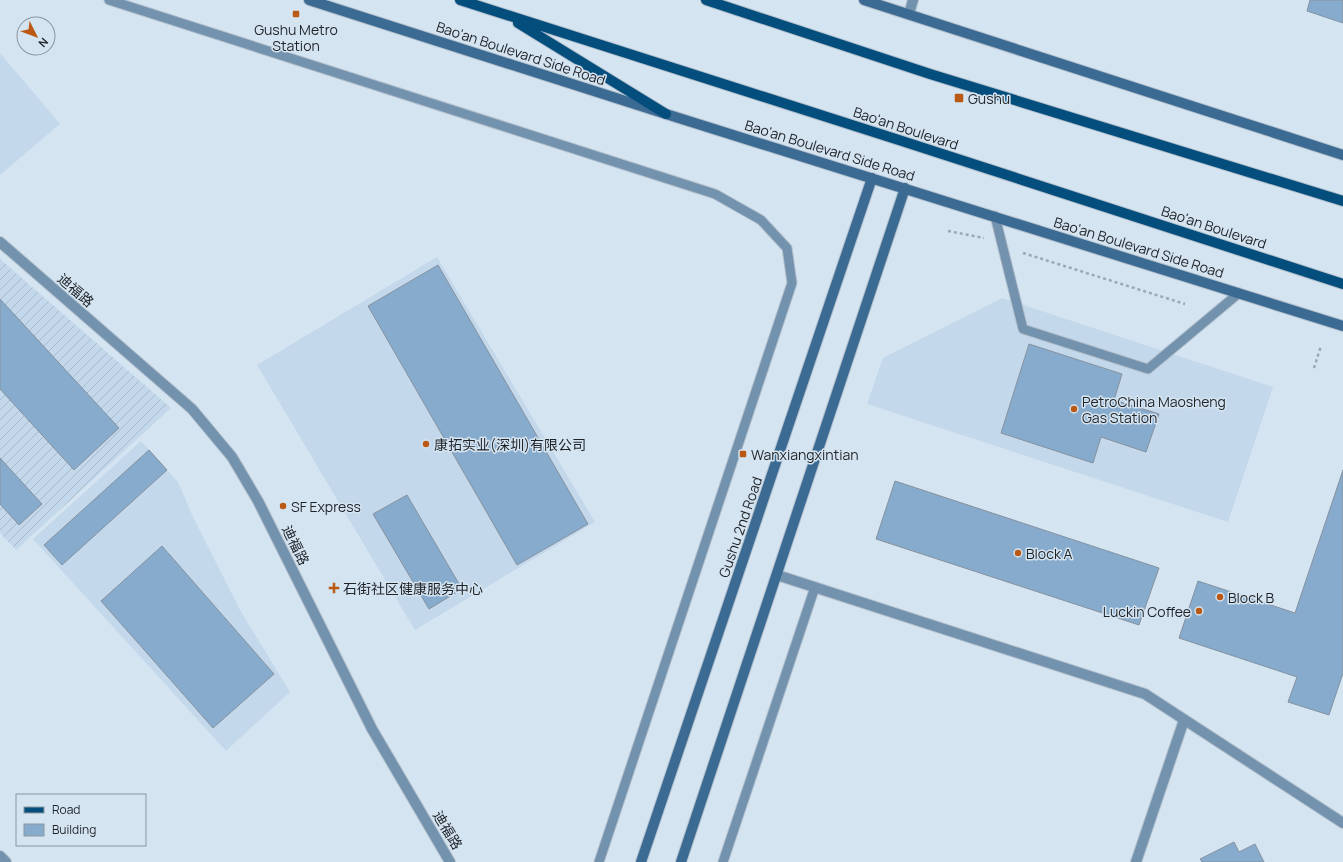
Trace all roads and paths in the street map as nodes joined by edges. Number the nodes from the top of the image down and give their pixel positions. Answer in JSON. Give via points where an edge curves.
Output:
{"nodes":[{"id":1,"x":109,"y":0,"type":"edge"},
{"id":2,"x":309,"y":0,"type":"edge"},
{"id":3,"x":460,"y":0,"type":"edge"},
{"id":4,"x":706,"y":0,"type":"edge"},
{"id":5,"x":864,"y":0,"type":"edge"},
{"id":6,"x":913,"y":0,"type":"edge"},
{"id":7,"x":505,"y":14,"type":"junction"},
{"id":8,"x":908,"y":14,"type":"junction"},
{"id":9,"x":666,"y":114,"type":"junction"},
{"id":10,"x":1343,"y":155,"type":"edge"},
{"id":11,"x":872,"y":178,"type":"junction"},
{"id":12,"x":905,"y":188,"type":"junction"},
{"id":13,"x":1343,"y":201,"type":"edge"},
{"id":14,"x":995,"y":216,"type":"junction"},
{"id":15,"x":948,"y":231,"type":"dead end"},
{"id":16,"x":984,"y":238,"type":"dead end"},
{"id":17,"x":0,"y":242,"type":"edge"},
{"id":18,"x":1022,"y":253,"type":"dead end"},
{"id":19,"x":1343,"y":284,"type":"edge"},
{"id":20,"x":1239,"y":293,"type":"junction"},
{"id":21,"x":1185,"y":304,"type":"dead end"},
{"id":22,"x":1343,"y":326,"type":"edge"},
{"id":23,"x":1321,"y":346,"type":"dead end"},
{"id":24,"x":1314,"y":368,"type":"dead end"},
{"id":25,"x":777,"y":575,"type":"junction"},
{"id":26,"x":815,"y":588,"type":"junction"},
{"id":27,"x":1184,"y":720,"type":"junction"},
{"id":28,"x":1343,"y":823,"type":"edge"},
{"id":29,"x":0,"y":856,"type":"edge"},
{"id":30,"x":6,"y":862,"type":"edge"},
{"id":31,"x":450,"y":862,"type":"edge"},
{"id":32,"x":599,"y":862,"type":"edge"},
{"id":33,"x":641,"y":862,"type":"edge"},
{"id":34,"x":681,"y":862,"type":"edge"},
{"id":35,"x":723,"y":862,"type":"edge"},
{"id":36,"x":1136,"y":862,"type":"edge"}],
"edges":[{"from":1,"to":32,"type":"lane","via":[[715,194],[761,220],[787,248],[792,283]]},
{"from":2,"to":9,"type":"main road","name":"Bao'an Boulevard Side Road"},
{"from":3,"to":7,"type":"main road","name":"Bao'an Boulevard"},
{"from":4,"to":13,"type":"main road","via":[[938,76]]},
{"from":5,"to":8,"type":"main road"},
{"from":6,"to":8,"type":"street"},
{"from":7,"to":9,"type":"main road"},
{"from":7,"to":19,"type":"main road","name":"Bao'an Boulevard"},
{"from":8,"to":10,"type":"main road"},
{"from":9,"to":11,"type":"main road","name":"Bao'an Boulevard Side Road"},
{"from":11,"to":12,"type":"main road","name":"Bao'an Boulevard Side Road"},
{"from":11,"to":33,"type":"main road","name":"Gushu 2nd Road"},
{"from":12,"to":14,"type":"main road","name":"Bao'an Boulevard Side Road"},
{"from":12,"to":25,"type":"main road"},
{"from":14,"to":20,"type":"main road","name":"Bao'an Boulevard Side Road"},
{"from":14,"to":20,"type":"lane","via":[[1023,329],[1148,369]]},
{"from":15,"to":16,"type":"path"},
{"from":17,"to":31,"type":"street","name":"迪福路","via":[[192,409],[232,457],[258,501],[372,729]]},
{"from":18,"to":21,"type":"path"},
{"from":20,"to":22,"type":"main road","name":"Bao'an Boulevard Side Road"},
{"from":23,"to":24,"type":"path"},
{"from":25,"to":26,"type":"street"},
{"from":25,"to":34,"type":"main road"},
{"from":26,"to":27,"type":"street","via":[[1145,694]]},
{"from":26,"to":35,"type":"lane"},
{"from":27,"to":28,"type":"street"},
{"from":27,"to":36,"type":"street"},
{"from":29,"to":30,"type":"street"}]}
